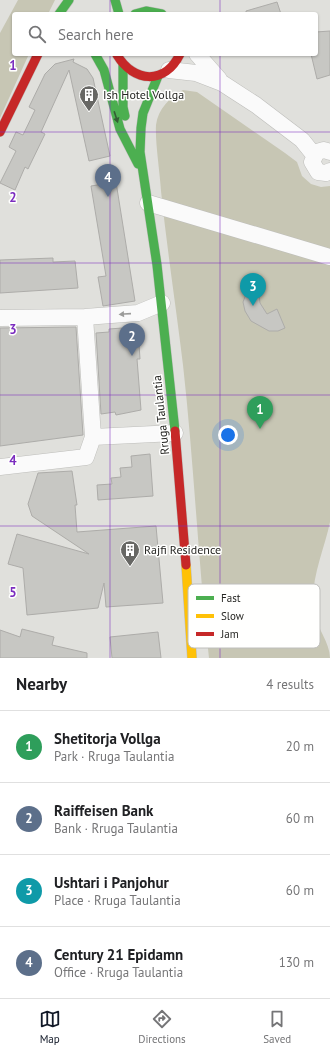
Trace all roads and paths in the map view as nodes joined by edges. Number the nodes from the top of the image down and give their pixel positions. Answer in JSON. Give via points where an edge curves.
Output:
{"nodes":[{"id":1,"x":69,"y":0,"type":"edge"},
{"id":2,"x":115,"y":0,"type":"edge"},
{"id":3,"x":146,"y":0,"type":"edge"},
{"id":4,"x":60,"y":12,"type":"edge"},
{"id":5,"x":118,"y":12,"type":"edge"},
{"id":6,"x":142,"y":12,"type":"edge"},
{"id":7,"x":152,"y":12,"type":"edge"},
{"id":8,"x":158,"y":12,"type":"edge"},
{"id":9,"x":32,"y":56,"type":"edge"},
{"id":10,"x":37,"y":56,"type":"edge"},
{"id":11,"x":96,"y":56,"type":"edge"},
{"id":12,"x":118,"y":56,"type":"edge"},
{"id":13,"x":179,"y":56,"type":"edge"},
{"id":14,"x":199,"y":56,"type":"edge"},
{"id":15,"x":123,"y":65,"type":"junction"},
{"id":16,"x":28,"y":72,"type":"junction"},
{"id":17,"x":163,"y":73,"type":"junction"},
{"id":18,"x":222,"y":83,"type":"junction"},
{"id":19,"x":0,"y":132,"type":"edge"},
{"id":20,"x":322,"y":154,"type":"edge"},
{"id":21,"x":142,"y":170,"type":"junction"},
{"id":22,"x":330,"y":171,"type":"edge"},
{"id":23,"x":148,"y":203,"type":"junction"},
{"id":24,"x":330,"y":257,"type":"edge"},
{"id":25,"x":162,"y":303,"type":"junction"},
{"id":26,"x":85,"y":317,"type":"junction"},
{"id":27,"x":0,"y":318,"type":"edge"},
{"id":28,"x":175,"y":433,"type":"junction"},
{"id":29,"x":93,"y":437,"type":"junction"},
{"id":30,"x":0,"y":467,"type":"edge"},
{"id":31,"x":188,"y":601,"type":"edge"},
{"id":32,"x":191,"y":648,"type":"edge"},
{"id":33,"x":192,"y":658,"type":"edge"}],
"edges":[{"from":1,"to":4,"type":"main road"},
{"from":2,"to":5,"type":"main road"},
{"from":3,"to":8,"type":"main road"},
{"from":6,"to":7,"type":"main road"},
{"from":9,"to":16,"type":"main road"},
{"from":10,"to":16,"type":"main road"},
{"from":11,"to":21,"type":"main road","one_way":true,"via":[[104,70],[120,129]]},
{"from":12,"to":15,"type":"main road"},
{"from":13,"to":17,"type":"main road","name":"Rruga Taulantia","via":[[175,65]]},
{"from":14,"to":18,"type":"street"},
{"from":15,"to":17,"type":"main road","via":[[139,76],[148,77]]},
{"from":15,"to":21,"type":"main road","name":"Rruga Taulantia","via":[[123,107]]},
{"from":16,"to":19,"type":"main road"},
{"from":17,"to":18,"type":"street","via":[[196,73]]},
{"from":17,"to":21,"type":"main road","name":"Rruga Taulantia","via":[[147,97],[142,118]]},
{"from":18,"to":20,"type":"street"},
{"from":20,"to":22,"type":"street","via":[[312,162],[315,169],[322,173]]},
{"from":21,"to":23,"type":"main road","name":"Rruga Taulantia"},
{"from":23,"to":24,"type":"street"},
{"from":23,"to":25,"type":"main road","name":"Rruga Taulantia"},
{"from":25,"to":26,"type":"street","one_way":true,"via":[[138,313]]},
{"from":25,"to":28,"type":"main road","name":"Rruga Taulantia"},
{"from":26,"to":27,"type":"street"},
{"from":26,"to":29,"type":"street"},
{"from":28,"to":29,"type":"street"},
{"from":28,"to":31,"type":"main road","name":"Rruga Taulantia"},
{"from":29,"to":30,"type":"street","via":[[86,457]]},
{"from":32,"to":33,"type":"main road","name":"Rruga Taulantia"}]}
